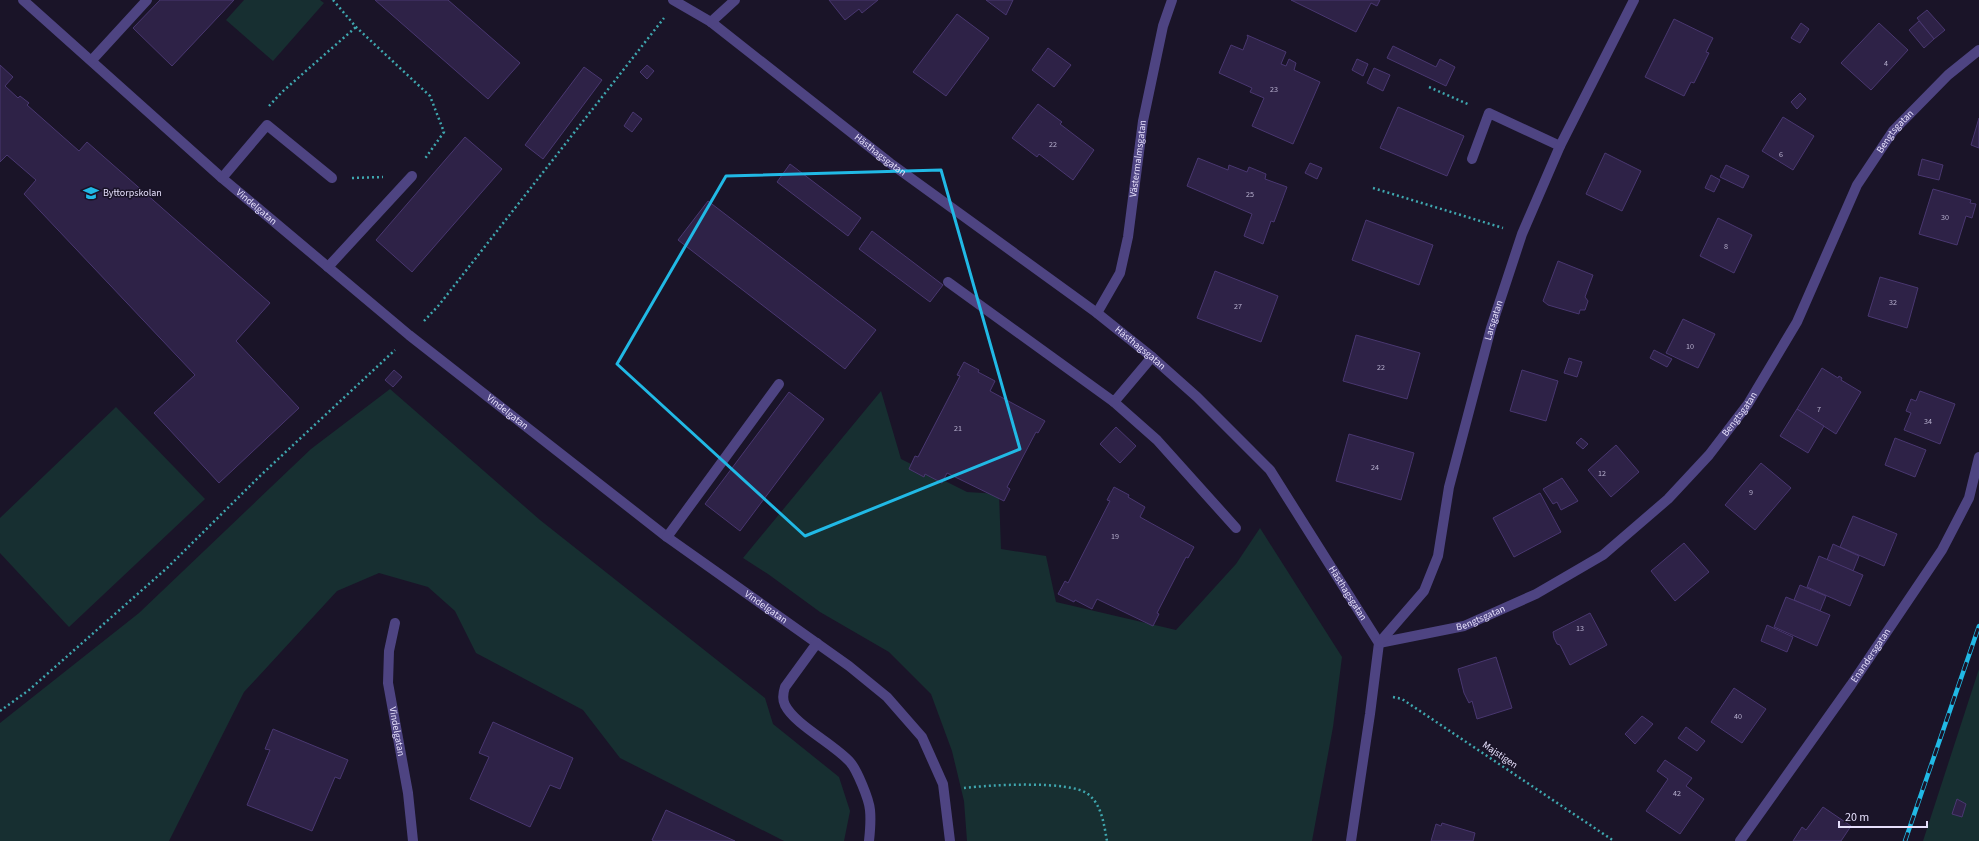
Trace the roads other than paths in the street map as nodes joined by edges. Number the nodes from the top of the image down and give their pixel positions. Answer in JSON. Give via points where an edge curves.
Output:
{"nodes":[{"id":1,"x":147,"y":0,"type":"edge"},
{"id":2,"x":735,"y":0,"type":"edge"},
{"id":3,"x":1172,"y":0,"type":"edge"},
{"id":4,"x":1634,"y":0,"type":"edge"},
{"id":5,"x":27,"y":1,"type":"edge"},
{"id":6,"x":675,"y":1,"type":"edge"},
{"id":7,"x":711,"y":22,"type":"junction"},
{"id":8,"x":1979,"y":50,"type":"edge"},
{"id":9,"x":92,"y":60,"type":"junction"},
{"id":10,"x":1560,"y":146,"type":"junction"},
{"id":11,"x":1472,"y":159,"type":"dead end"},
{"id":12,"x":412,"y":176,"type":"road end"},
{"id":13,"x":222,"y":178,"type":"junction"},
{"id":14,"x":332,"y":178,"type":"road end"},
{"id":15,"x":328,"y":267,"type":"junction"},
{"id":16,"x":948,"y":282,"type":"dead end"},
{"id":17,"x":1097,"y":313,"type":"junction"},
{"id":18,"x":1152,"y":357,"type":"junction"},
{"id":19,"x":779,"y":384,"type":"dead end"},
{"id":20,"x":1114,"y":402,"type":"junction"},
{"id":21,"x":1979,"y":457,"type":"edge"},
{"id":22,"x":1236,"y":528,"type":"dead end"},
{"id":23,"x":667,"y":537,"type":"junction"},
{"id":24,"x":395,"y":623,"type":"dead end"},
{"id":25,"x":817,"y":643,"type":"junction"},
{"id":26,"x":1379,"y":643,"type":"junction"},
{"id":27,"x":413,"y":841,"type":"edge"},
{"id":28,"x":869,"y":841,"type":"edge"},
{"id":29,"x":950,"y":841,"type":"edge"},
{"id":30,"x":1351,"y":841,"type":"edge"},
{"id":31,"x":1740,"y":841,"type":"edge"}],
"edges":[{"from":1,"to":9,"type":"street"},
{"from":2,"to":7,"type":"street"},
{"from":3,"to":17,"type":"street","name":"Västermalmsgatan","via":[[1163,26],[1143,121],[1128,237],[1120,274]]},
{"from":4,"to":10,"type":"street","name":"Larsgatan"},
{"from":5,"to":9,"type":"street","name":"Vindelgatan"},
{"from":6,"to":7,"type":"street","name":"Hästhagsgatan"},
{"from":7,"to":17,"type":"street","name":"Hästhagsgatan","via":[[890,163]]},
{"from":8,"to":26,"type":"street","name":"Bengtsgatan","via":[[1948,75],[1893,130],[1857,185],[1797,322],[1748,404],[1709,455],[1668,499],[1603,556],[1536,594],[1464,626]]},
{"from":9,"to":13,"type":"street","name":"Vindelgatan"},
{"from":10,"to":11,"type":"street","via":[[1489,113]]},
{"from":10,"to":26,"type":"street","name":"Larsgatan","via":[[1522,234],[1491,328],[1449,487],[1438,556],[1424,592]]},
{"from":12,"to":15,"type":"street"},
{"from":13,"to":14,"type":"street","via":[[267,125]]},
{"from":13,"to":15,"type":"street","name":"Vindelgatan"},
{"from":15,"to":23,"type":"street","name":"Vindelgatan","via":[[409,335]]},
{"from":16,"to":20,"type":"street"},
{"from":17,"to":18,"type":"street","name":"Hästhagsgatan"},
{"from":18,"to":20,"type":"street"},
{"from":18,"to":26,"type":"street","name":"Hästhagsgatan","via":[[1197,397],[1270,470]]},
{"from":19,"to":23,"type":"street"},
{"from":20,"to":22,"type":"street","via":[[1157,440]]},
{"from":21,"to":31,"type":"street","name":"Enandersgatan","via":[[1969,498],[1942,550],[1851,685]]},
{"from":23,"to":25,"type":"street","name":"Vindelgatan"},
{"from":24,"to":27,"type":"street","name":"Vindelgatan","via":[[389,651],[388,683],[408,793]]},
{"from":25,"to":28,"type":"street","via":[[785,687],[785,705],[798,720],[851,763],[870,809]]},
{"from":25,"to":29,"type":"street","name":"Vindelgatan","via":[[887,697],[922,737],[944,790]]},
{"from":26,"to":30,"type":"street"}]}
